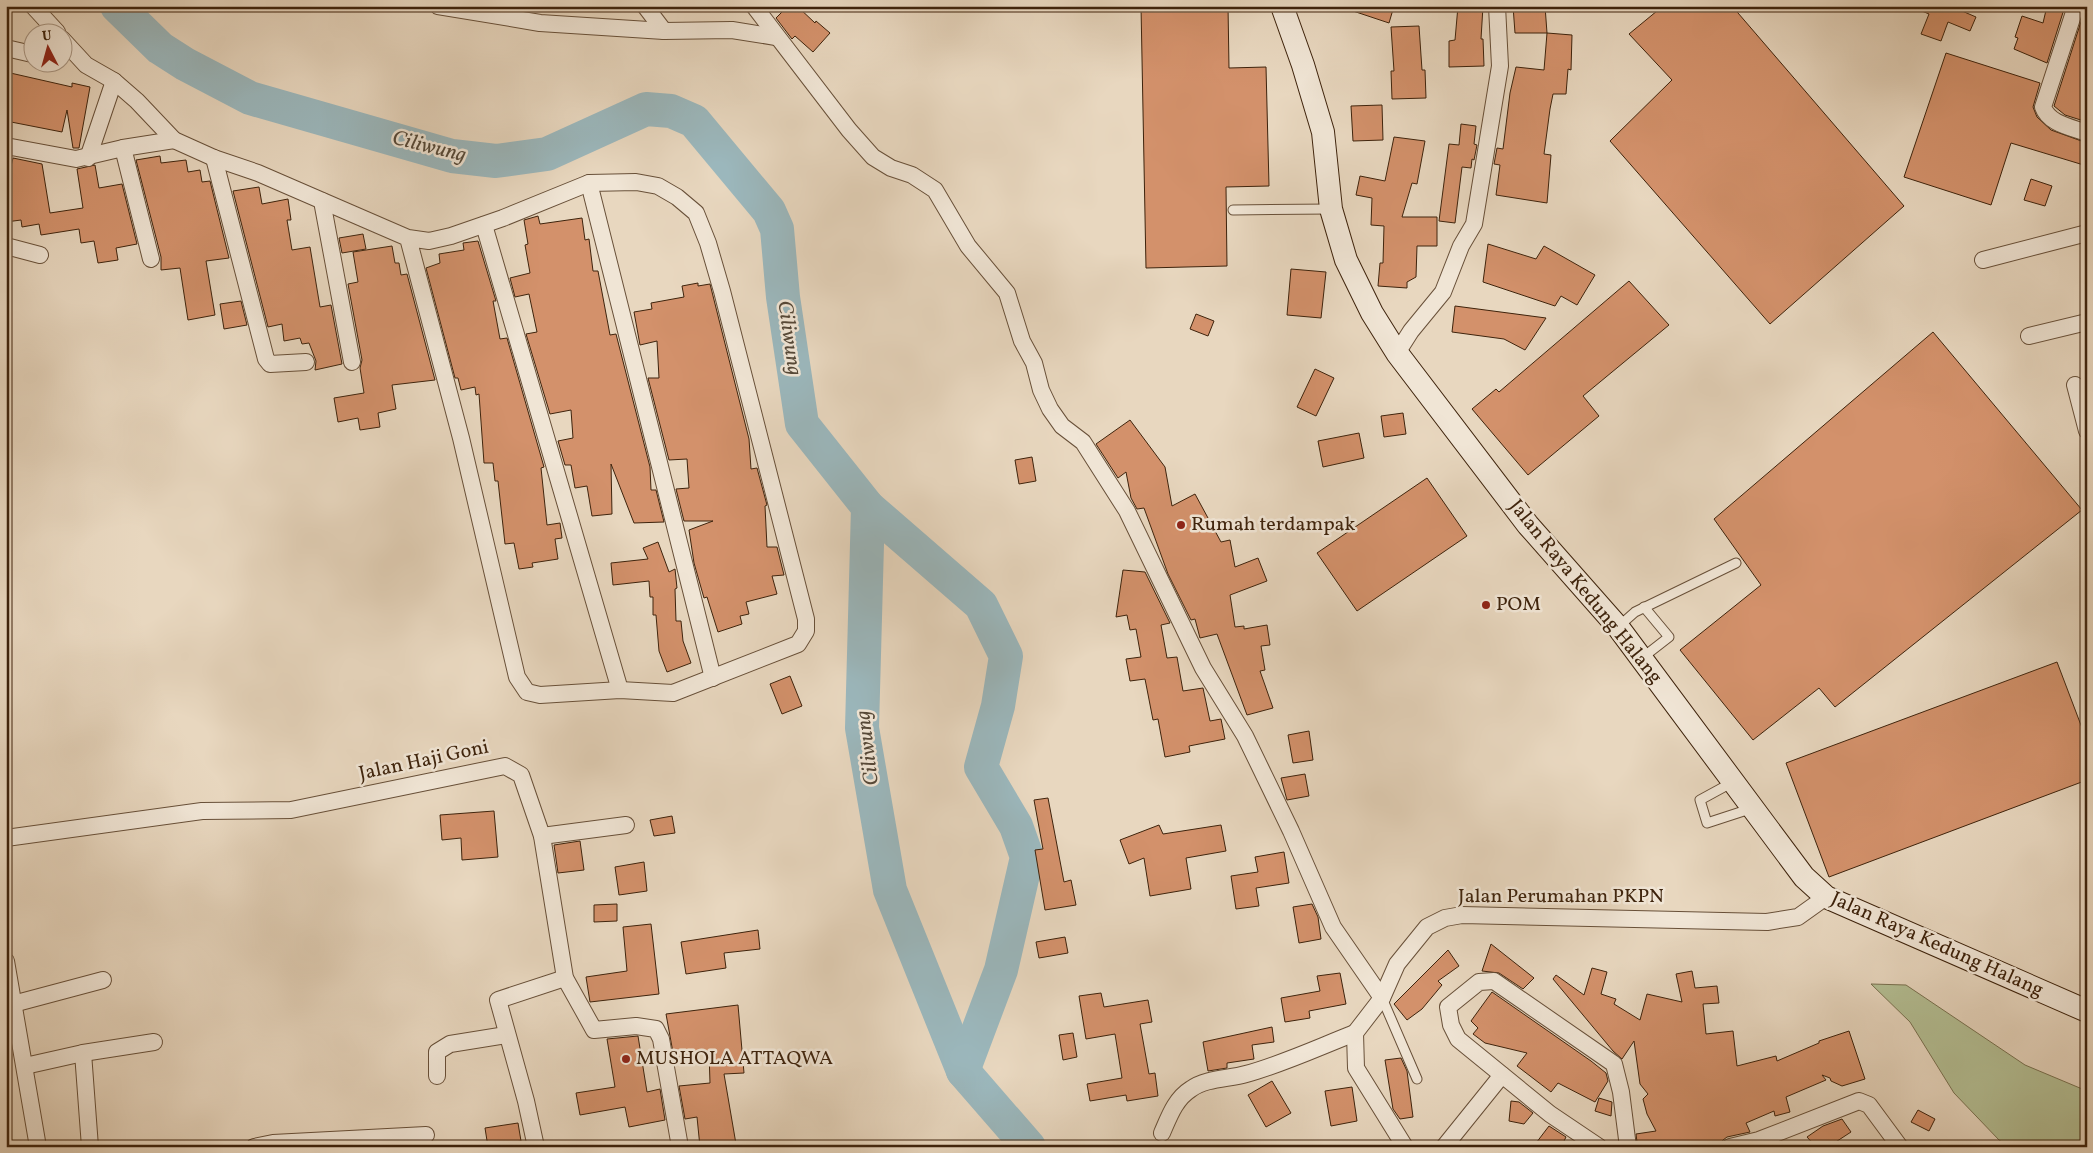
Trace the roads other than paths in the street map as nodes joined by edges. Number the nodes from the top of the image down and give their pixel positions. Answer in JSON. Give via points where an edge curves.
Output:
{"nodes":[{"id":1,"x":33,"y":6,"type":"edge"},
{"id":2,"x":438,"y":6,"type":"edge"},
{"id":3,"x":529,"y":6,"type":"edge"},
{"id":4,"x":644,"y":6,"type":"edge"},
{"id":5,"x":754,"y":6,"type":"edge"},
{"id":6,"x":1282,"y":6,"type":"edge"},
{"id":7,"x":1497,"y":6,"type":"edge"},
{"id":8,"x":2076,"y":6,"type":"edge"},
{"id":9,"x":48,"y":22,"type":"edge"},
{"id":10,"x":540,"y":23,"type":"junction"},
{"id":11,"x":664,"y":31,"type":"junction"},
{"id":12,"x":776,"y":37,"type":"junction"},
{"id":13,"x":6,"y":48,"type":"edge"},
{"id":14,"x":72,"y":50,"type":"edge"},
{"id":15,"x":22,"y":52,"type":"edge"},
{"id":16,"x":72,"y":62,"type":"edge"},
{"id":17,"x":86,"y":65,"type":"junction"},
{"id":18,"x":114,"y":81,"type":"junction"},
{"id":19,"x":2087,"y":133,"type":"edge"},
{"id":20,"x":174,"y":140,"type":"junction"},
{"id":21,"x":6,"y":146,"type":"edge"},
{"id":22,"x":123,"y":148,"type":"junction"},
{"id":23,"x":88,"y":158,"type":"junction"},
{"id":24,"x":214,"y":158,"type":"junction"},
{"id":25,"x":589,"y":183,"type":"junction"},
{"id":26,"x":322,"y":201,"type":"junction"},
{"id":27,"x":1331,"y":209,"type":"junction"},
{"id":28,"x":1233,"y":210,"type":"dead end"},
{"id":29,"x":484,"y":225,"type":"junction"},
{"id":30,"x":2087,"y":233,"type":"edge"},
{"id":31,"x":408,"y":238,"type":"junction"},
{"id":32,"x":6,"y":246,"type":"edge"},
{"id":33,"x":40,"y":255,"type":"dead end"},
{"id":34,"x":151,"y":259,"type":"dead end"},
{"id":35,"x":1983,"y":260,"type":"dead end"},
{"id":36,"x":2087,"y":322,"type":"edge"},
{"id":37,"x":2029,"y":336,"type":"dead end"},
{"id":38,"x":1397,"y":353,"type":"junction"},
{"id":39,"x":306,"y":362,"type":"dead end"},
{"id":40,"x":352,"y":362,"type":"dead end"},
{"id":41,"x":2075,"y":385,"type":"dead end"},
{"id":42,"x":2087,"y":431,"type":"edge"},
{"id":43,"x":1736,"y":563,"type":"dead end"},
{"id":44,"x":1644,"y":607,"type":"junction"},
{"id":45,"x":1618,"y":627,"type":"junction"},
{"id":46,"x":1642,"y":658,"type":"junction"},
{"id":47,"x":713,"y":678,"type":"junction"},
{"id":48,"x":620,"y":690,"type":"junction"},
{"id":49,"x":1733,"y":781,"type":"junction"},
{"id":50,"x":1753,"y":808,"type":"junction"},
{"id":51,"x":626,"y":825,"type":"dead end"},
{"id":52,"x":542,"y":836,"type":"junction"},
{"id":53,"x":6,"y":838,"type":"edge"},
{"id":54,"x":1826,"y":897,"type":"junction"},
{"id":55,"x":6,"y":961,"type":"edge"},
{"id":56,"x":566,"y":978,"type":"junction"},
{"id":57,"x":103,"y":980,"type":"dead end"},
{"id":58,"x":1382,"y":998,"type":"junction"},
{"id":59,"x":13,"y":1004,"type":"junction"},
{"id":60,"x":2087,"y":1011,"type":"edge"},
{"id":61,"x":1355,"y":1033,"type":"junction"},
{"id":62,"x":506,"y":1035,"type":"junction"},
{"id":63,"x":154,"y":1042,"type":"dead end"},
{"id":64,"x":83,"y":1053,"type":"junction"},
{"id":65,"x":25,"y":1066,"type":"junction"},
{"id":66,"x":1502,"y":1075,"type":"junction"},
{"id":67,"x":437,"y":1076,"type":"dead end"},
{"id":68,"x":1417,"y":1079,"type":"dead end"},
{"id":69,"x":1162,"y":1134,"type":"dead end"},
{"id":70,"x":426,"y":1135,"type":"dead end"},
{"id":71,"x":38,"y":1147,"type":"edge"},
{"id":72,"x":90,"y":1147,"type":"edge"},
{"id":73,"x":254,"y":1147,"type":"edge"},
{"id":74,"x":536,"y":1147,"type":"edge"},
{"id":75,"x":680,"y":1147,"type":"edge"},
{"id":76,"x":1405,"y":1147,"type":"edge"},
{"id":77,"x":1444,"y":1147,"type":"edge"},
{"id":78,"x":1599,"y":1147,"type":"edge"},
{"id":79,"x":1628,"y":1147,"type":"edge"},
{"id":80,"x":1730,"y":1147,"type":"edge"},
{"id":81,"x":1900,"y":1147,"type":"edge"}],
"edges":[{"from":1,"to":9,"type":"street"},
{"from":2,"to":10,"type":"street"},
{"from":3,"to":10,"type":"street"},
{"from":4,"to":11,"type":"street"},
{"from":5,"to":12,"type":"street"},
{"from":6,"to":27,"type":"main road","name":"Jalan Raya Kedung Halang","via":[[1323,132]]},
{"from":7,"to":38,"type":"street","via":[[1500,66],[1474,224],[1461,246],[1443,292],[1411,330]]},
{"from":8,"to":19,"type":"street","via":[[2043,107],[2055,122]]},
{"from":10,"to":11,"type":"street"},
{"from":11,"to":12,"type":"street","via":[[732,30]]},
{"from":12,"to":58,"type":"street","via":[[874,157],[890,168],[912,174],[935,190],[968,246],[1007,293],[1050,410],[1062,426],[1083,442],[1127,511],[1200,662],[1249,744],[1332,927]]},
{"from":13,"to":15,"type":"street"},
{"from":14,"to":17,"type":"street"},
{"from":16,"to":17,"type":"street"},
{"from":17,"to":18,"type":"street"},
{"from":18,"to":20,"type":"street"},
{"from":18,"to":23,"type":"street"},
{"from":20,"to":22,"type":"street"},
{"from":20,"to":24,"type":"street"},
{"from":21,"to":23,"type":"street","via":[[76,160]]},
{"from":22,"to":23,"type":"street"},
{"from":22,"to":34,"type":"street"},
{"from":24,"to":26,"type":"street"},
{"from":24,"to":39,"type":"street","via":[[266,359],[276,365]]},
{"from":25,"to":29,"type":"street"},
{"from":25,"to":47,"type":"street"},
{"from":25,"to":47,"type":"street","via":[[636,182],[658,186],[696,213],[722,291],[803,604],[806,631],[798,644]]},
{"from":26,"to":31,"type":"street"},
{"from":26,"to":40,"type":"street"},
{"from":27,"to":28,"type":"lane"},
{"from":27,"to":38,"type":"main road","name":"Jalan Raya Kedung Halang","via":[[1346,260],[1372,313]]},
{"from":29,"to":31,"type":"street","via":[[429,241]]},
{"from":29,"to":48,"type":"street"},
{"from":30,"to":35,"type":"street"},
{"from":31,"to":48,"type":"street","via":[[461,438],[517,677],[527,692],[540,695]]},
{"from":32,"to":33,"type":"street"},
{"from":36,"to":37,"type":"street"},
{"from":38,"to":45,"type":"main road","name":"Jalan Raya Kedung Halang","via":[[1528,525]]},
{"from":41,"to":42,"type":"street"},
{"from":43,"to":44,"type":"lane"},
{"from":44,"to":45,"type":"lane"},
{"from":44,"to":46,"type":"lane","via":[[1669,637]]},
{"from":45,"to":46,"type":"main road","name":"Jalan Raya Kedung Halang"},
{"from":46,"to":49,"type":"main road","name":"Jalan Raya Kedung Halang"},
{"from":47,"to":48,"type":"street","via":[[673,693]]},
{"from":49,"to":50,"type":"main road","name":"Jalan Raya Kedung Halang"},
{"from":49,"to":50,"type":"lane","via":[[1700,800],[1707,823]]},
{"from":50,"to":54,"type":"main road","name":"Jalan Raya Kedung Halang","via":[[1804,877]]},
{"from":51,"to":52,"type":"street"},
{"from":52,"to":53,"type":"street","name":"Jalan Haji Goni","via":[[521,775],[505,766],[290,810],[202,811]]},
{"from":52,"to":56,"type":"street","name":"Jalan Haji Goni"},
{"from":54,"to":58,"type":"street","name":"Jalan Perumahan PKPN","via":[[1798,916],[1767,922],[1462,915],[1445,918],[1427,927],[1397,964]]},
{"from":54,"to":60,"type":"main road","name":"Jalan Raya Kedung Halang"},
{"from":55,"to":59,"type":"street"},
{"from":56,"to":62,"type":"street","via":[[498,1000]]},
{"from":56,"to":75,"type":"street","name":"Jalan Haji Goni","via":[[594,1030],[636,1026],[656,1029],[661,1039]]},
{"from":57,"to":59,"type":"street"},
{"from":58,"to":61,"type":"street","name":"Jalan Perumahan PKPN"},
{"from":58,"to":68,"type":"lane"},
{"from":59,"to":65,"type":"street"},
{"from":61,"to":69,"type":"street","via":[[1248,1074],[1191,1088],[1180,1097]]},
{"from":61,"to":76,"type":"street","via":[[1356,1068]]},
{"from":62,"to":67,"type":"street","via":[[442,1047],[437,1052]]},
{"from":62,"to":74,"type":"street"},
{"from":63,"to":64,"type":"street"},
{"from":64,"to":65,"type":"street"},
{"from":64,"to":72,"type":"street"},
{"from":65,"to":71,"type":"street"},
{"from":66,"to":77,"type":"street"},
{"from":66,"to":78,"type":"street","via":[[1550,1114]]},
{"from":66,"to":79,"type":"street","via":[[1458,1039],[1451,1025],[1448,1007],[1479,982],[1488,980],[1494,980],[1614,1064],[1622,1092]]},
{"from":70,"to":73,"type":"street","via":[[273,1143]]},
{"from":80,"to":81,"type":"street","via":[[1783,1132],[1859,1101],[1869,1105]]}]}
